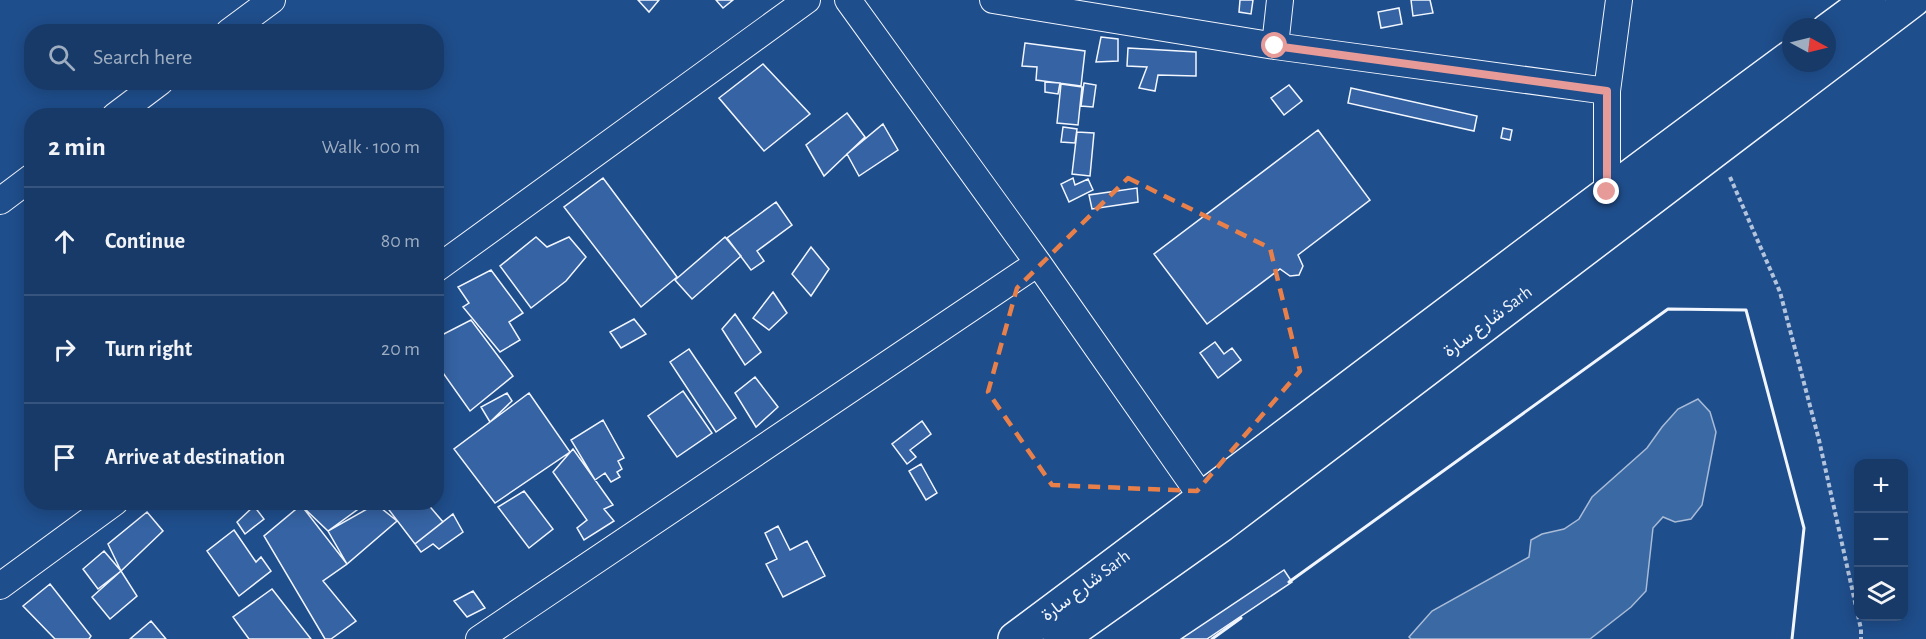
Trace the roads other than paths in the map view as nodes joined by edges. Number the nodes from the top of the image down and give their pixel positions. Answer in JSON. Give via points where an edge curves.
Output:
{"nodes":[{"id":1,"x":272,"y":0,"type":"edge"},
{"id":2,"x":807,"y":0,"type":"edge"},
{"id":3,"x":848,"y":0,"type":"edge"},
{"id":4,"x":993,"y":0,"type":"edge"},
{"id":5,"x":1280,"y":0,"type":"edge"},
{"id":6,"x":1619,"y":0,"type":"edge"},
{"id":7,"x":1869,"y":0,"type":"edge"},
{"id":8,"x":1913,"y":0,"type":"edge"},
{"id":9,"x":240,"y":24,"type":"edge"},
{"id":10,"x":1836,"y":24,"type":"edge"},
{"id":11,"x":1275,"y":46,"type":"junction"},
{"id":12,"x":1782,"y":64,"type":"edge"},
{"id":13,"x":149,"y":90,"type":"edge"},
{"id":14,"x":1607,"y":91,"type":"junction"},
{"id":15,"x":126,"y":108,"type":"edge"},
{"id":16,"x":24,"y":183,"type":"edge"},
{"id":17,"x":1607,"y":192,"type":"junction"},
{"id":18,"x":0,"y":201,"type":"edge"},
{"id":19,"x":444,"y":263,"type":"edge"},
{"id":20,"x":1038,"y":263,"type":"junction"},
{"id":21,"x":1203,"y":499,"type":"junction"},
{"id":22,"x":105,"y":510,"type":"edge"},
{"id":23,"x":0,"y":586,"type":"edge"},
{"id":24,"x":480,"y":639,"type":"edge"},
{"id":25,"x":1015,"y":639,"type":"edge"},
{"id":26,"x":1059,"y":639,"type":"edge"}],
"edges":[{"from":1,"to":9,"type":"street"},
{"from":2,"to":19,"type":"street"},
{"from":3,"to":20,"type":"street"},
{"from":4,"to":11,"type":"street"},
{"from":5,"to":11,"type":"street"},
{"from":6,"to":14,"type":"street"},
{"from":7,"to":10,"type":"highway"},
{"from":8,"to":26,"type":"highway","name":"شارع سارة Sarh","via":[[1221,525]]},
{"from":11,"to":14,"type":"street"},
{"from":12,"to":17,"type":"highway","name":"شارع سارة Sarh"},
{"from":13,"to":15,"type":"street"},
{"from":14,"to":17,"type":"street"},
{"from":16,"to":18,"type":"street"},
{"from":17,"to":21,"type":"highway","name":"شارع سارة Sarh"},
{"from":20,"to":21,"type":"street"},
{"from":20,"to":24,"type":"street"},
{"from":21,"to":25,"type":"highway","name":"شارع سارة Sarh"},
{"from":22,"to":23,"type":"street"}]}
